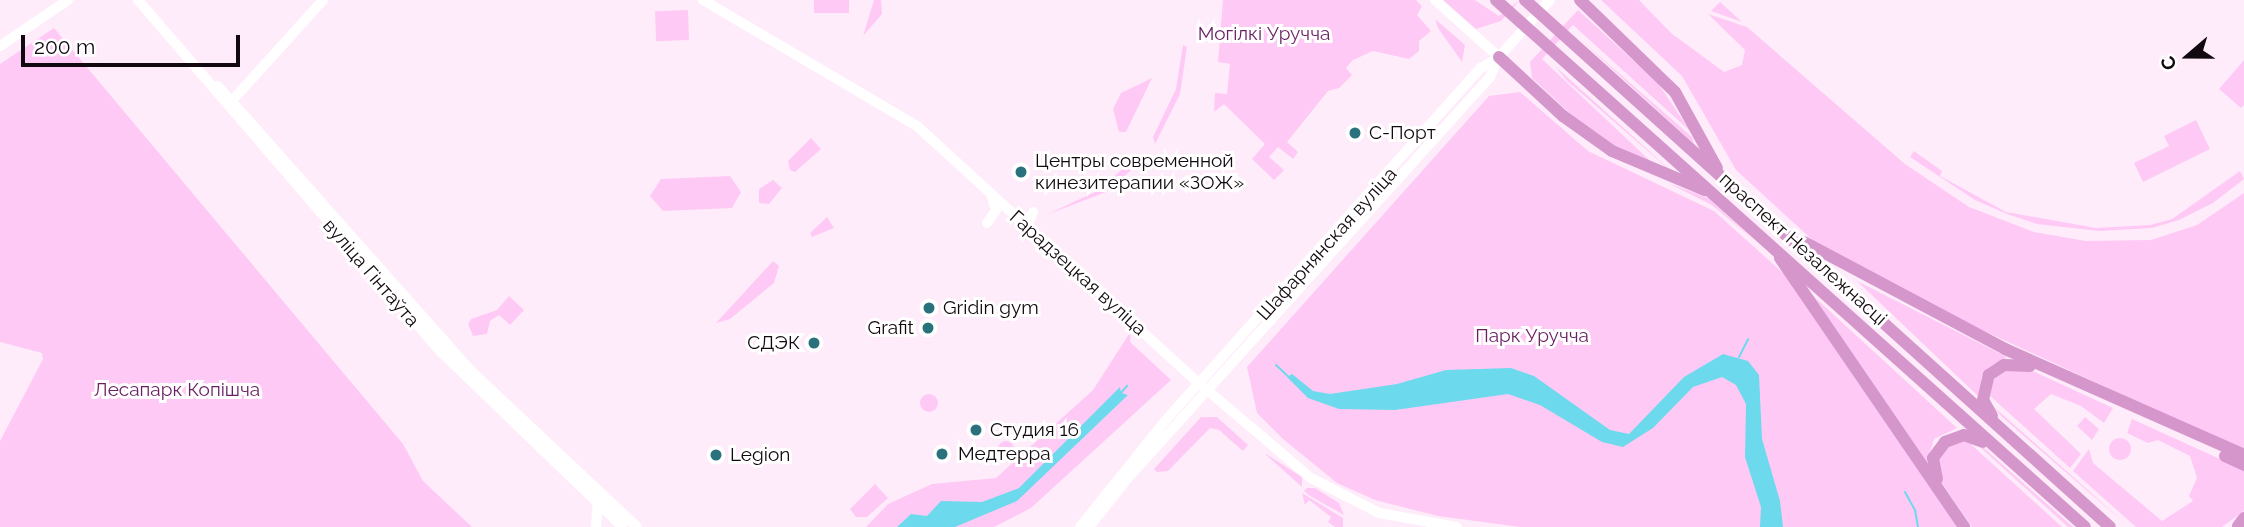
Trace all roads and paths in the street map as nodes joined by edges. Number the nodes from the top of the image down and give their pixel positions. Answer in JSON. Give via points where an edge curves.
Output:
{"nodes":[{"id":1,"x":68,"y":0,"type":"edge"},
{"id":2,"x":138,"y":0,"type":"edge"},
{"id":3,"x":323,"y":0,"type":"edge"},
{"id":4,"x":703,"y":0,"type":"edge"},
{"id":5,"x":1435,"y":0,"type":"edge"},
{"id":6,"x":1525,"y":0,"type":"edge"},
{"id":7,"x":1550,"y":0,"type":"edge"},
{"id":8,"x":1580,"y":0,"type":"edge"},
{"id":9,"x":1499,"y":3,"type":"edge"},
{"id":10,"x":0,"y":46,"type":"edge"},
{"id":11,"x":1499,"y":57,"type":"junction"},
{"id":12,"x":231,"y":103,"type":"junction"},
{"id":13,"x":989,"y":192,"type":"junction"},
{"id":14,"x":1710,"y":192,"type":"junction"},
{"id":15,"x":1737,"y":192,"type":"junction"},
{"id":16,"x":1033,"y":212,"type":"dead end"},
{"id":17,"x":987,"y":223,"type":"dead end"},
{"id":18,"x":1028,"y":224,"type":"junction"},
{"id":19,"x":1776,"y":224,"type":"junction"},
{"id":20,"x":1763,"y":236,"type":"junction"},
{"id":21,"x":1200,"y":384,"type":"junction"},
{"id":22,"x":1209,"y":391,"type":"junction"},
{"id":23,"x":2129,"y":406,"type":"junction"},
{"id":24,"x":2002,"y":431,"type":"junction"},
{"id":25,"x":1993,"y":448,"type":"junction"},
{"id":26,"x":2244,"y":455,"type":"edge"},
{"id":27,"x":2244,"y":465,"type":"edge"},
{"id":28,"x":599,"y":493,"type":"junction"},
{"id":29,"x":598,"y":504,"type":"junction"},
{"id":30,"x":1950,"y":505,"type":"junction"},
{"id":31,"x":623,"y":526,"type":"edge"},
{"id":32,"x":589,"y":527,"type":"edge"},
{"id":33,"x":596,"y":527,"type":"edge"},
{"id":34,"x":637,"y":527,"type":"edge"},
{"id":35,"x":1080,"y":527,"type":"edge"},
{"id":36,"x":1090,"y":527,"type":"edge"},
{"id":37,"x":1457,"y":527,"type":"edge"},
{"id":38,"x":1964,"y":527,"type":"edge"},
{"id":39,"x":2085,"y":527,"type":"edge"},
{"id":40,"x":2110,"y":527,"type":"edge"}],
"edges":[{"from":1,"to":10,"type":"main road"},
{"from":2,"to":12,"type":"main road"},
{"from":3,"to":12,"type":"main road"},
{"from":4,"to":13,"type":"main road","name":"Гарадзецкая вуліца","via":[[916,126]]},
{"from":5,"to":11,"type":"main road"},
{"from":6,"to":15,"type":"highway","name":"праспект Незалежнасці"},
{"from":7,"to":11,"type":"main road"},
{"from":8,"to":15,"type":"highway","via":[[1675,92],[1715,166]]},
{"from":9,"to":14,"type":"highway","name":"праспект Незалежнасці"},
{"from":11,"to":14,"type":"highway","via":[[1563,116],[1612,151],[1666,178]]},
{"from":11,"to":21,"type":"main road","name":"Шафарнянская вуліца","via":[[1481,68]]},
{"from":11,"to":22,"type":"main road","name":"Шафарнянская вуліца","via":[[1490,77]]},
{"from":12,"to":28,"type":"main road","name":"вуліца Гінтаўта","via":[[488,388]]},
{"from":12,"to":29,"type":"main road","name":"вуліца Гінтаўта","via":[[441,352]]},
{"from":13,"to":17,"type":"main road","via":[[996,210]]},
{"from":13,"to":18,"type":"main road","name":"Гарадзецкая вуліца"},
{"from":14,"to":20,"type":"highway","name":"праспект Незалежнасці"},
{"from":15,"to":19,"type":"highway","name":"праспект Незалежнасці"},
{"from":16,"to":18,"type":"main road"},
{"from":18,"to":21,"type":"main road","name":"Гарадзецкая вуліца"},
{"from":19,"to":23,"type":"highway","via":[[1886,289]]},
{"from":19,"to":24,"type":"highway","name":"праспект Незалежнасці"},
{"from":20,"to":25,"type":"highway","name":"праспект Незалежнасці"},
{"from":20,"to":30,"type":"highway"},
{"from":21,"to":22,"type":"main road","name":"Гарадзецкая вуліца"},
{"from":21,"to":35,"type":"main road","name":"Шафарнянская вуліца"},
{"from":22,"to":36,"type":"main road","name":"Шафарнянская вуліца","via":[[1128,478]]},
{"from":22,"to":37,"type":"main road","name":"Гарадзецкая вуліца","via":[[1305,473],[1349,501],[1379,513]]},
{"from":23,"to":24,"type":"highway","via":[[2028,365],[2010,364],[1989,375],[1983,392],[1985,405]]},
{"from":23,"to":26,"type":"highway"},
{"from":23,"to":27,"type":"highway"},
{"from":24,"to":40,"type":"highway","name":"праспект Незалежнасці"},
{"from":25,"to":30,"type":"highway","via":[[1964,435],[1936,451],[1934,471]]},
{"from":25,"to":39,"type":"highway","name":"праспект Незалежнасці"},
{"from":28,"to":29,"type":"main road"},
{"from":28,"to":34,"type":"main road","name":"вуліца Гінтаўта"},
{"from":29,"to":31,"type":"main road","name":"вуліца Гінтаўта"},
{"from":29,"to":32,"type":"main road"},
{"from":29,"to":33,"type":"main road"},
{"from":30,"to":38,"type":"highway"},
{"from":31,"to":33,"type":"main road","via":[[607,523]]}]}
